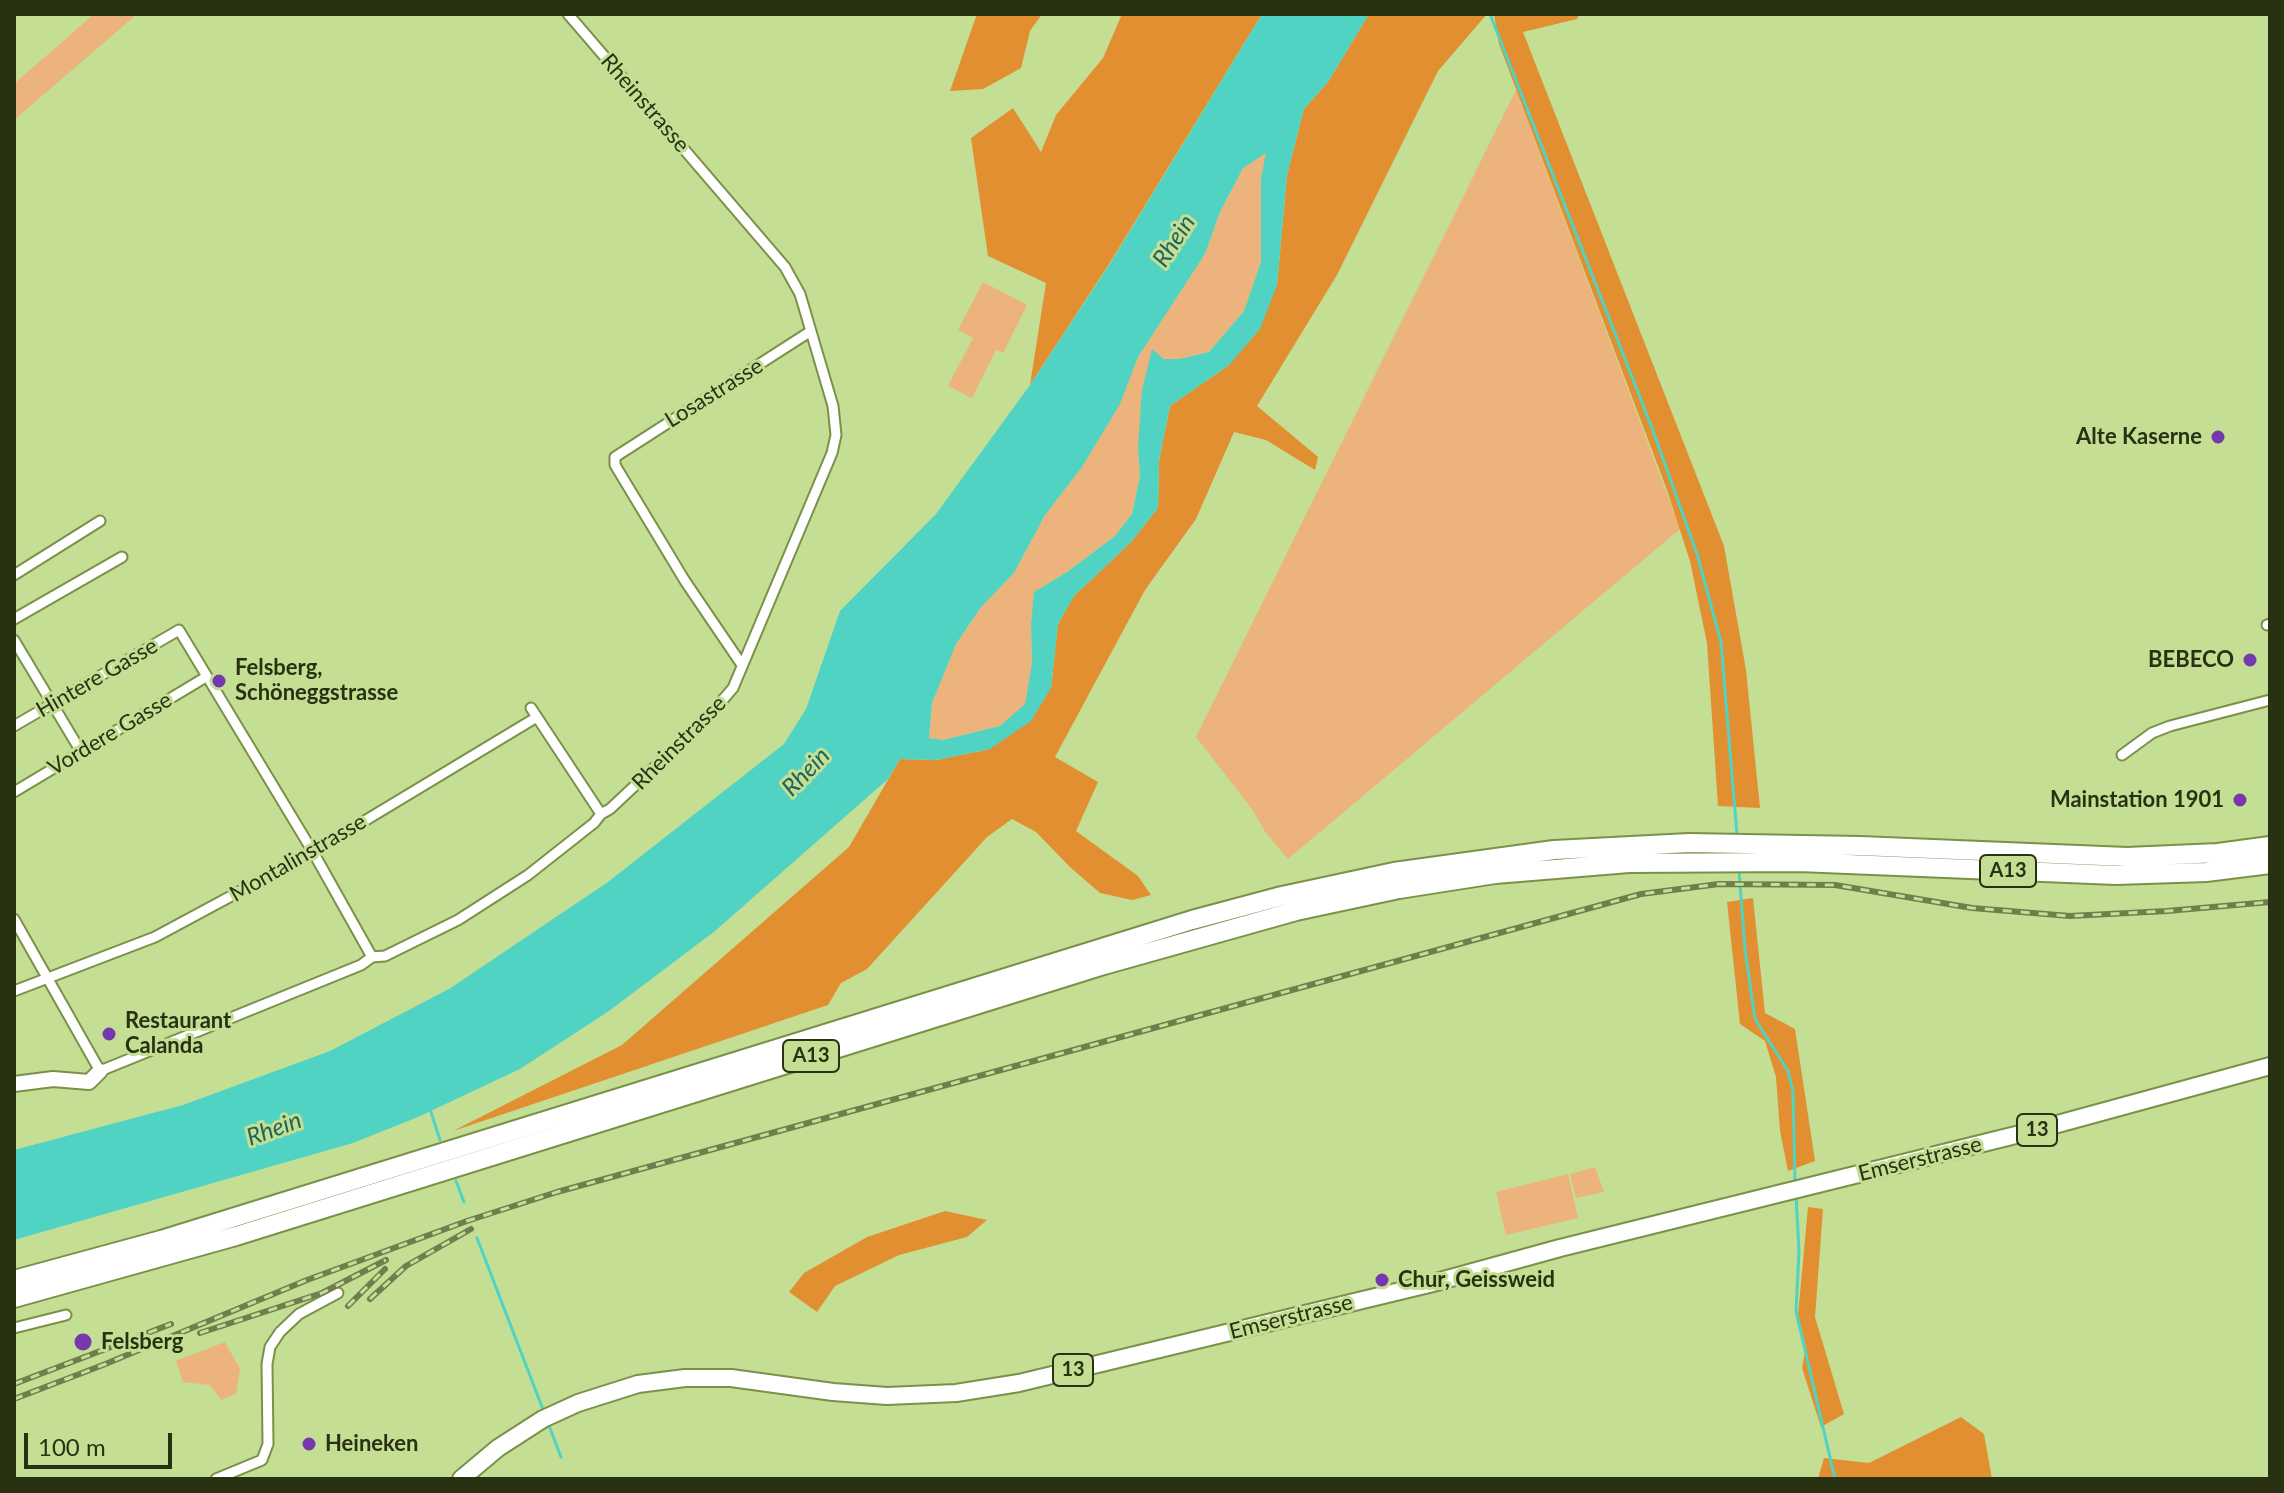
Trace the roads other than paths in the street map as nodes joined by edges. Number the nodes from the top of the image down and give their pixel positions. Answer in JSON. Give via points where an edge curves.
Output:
{"nodes":[{"id":1,"x":568,"y":14,"type":"edge"},
{"id":2,"x":811,"y":331,"type":"junction"},
{"id":3,"x":100,"y":521,"type":"dead end"},
{"id":4,"x":122,"y":557,"type":"dead end"},
{"id":5,"x":14,"y":575,"type":"edge"},
{"id":6,"x":14,"y":619,"type":"edge"},
{"id":7,"x":14,"y":640,"type":"edge"},
{"id":8,"x":742,"y":665,"type":"junction"},
{"id":9,"x":206,"y":677,"type":"junction"},
{"id":10,"x":2270,"y":700,"type":"edge"},
{"id":11,"x":52,"y":703,"type":"junction"},
{"id":12,"x":531,"y":708,"type":"dead end"},
{"id":13,"x":537,"y":717,"type":"junction"},
{"id":14,"x":14,"y":726,"type":"edge"},
{"id":15,"x":80,"y":750,"type":"junction"},
{"id":16,"x":2122,"y":755,"type":"dead end"},
{"id":17,"x":14,"y":792,"type":"edge"},
{"id":18,"x":601,"y":814,"type":"junction"},
{"id":19,"x":2270,"y":837,"type":"edge"},
{"id":20,"x":2270,"y":846,"type":"edge"},
{"id":21,"x":2236,"y":851,"type":"junction"},
{"id":22,"x":313,"y":852,"type":"junction"},
{"id":23,"x":1738,"y":852,"type":"junction"},
{"id":24,"x":1623,"y":854,"type":"junction"},
{"id":25,"x":2270,"y":864,"type":"edge"},
{"id":26,"x":14,"y":919,"type":"edge"},
{"id":27,"x":372,"y":957,"type":"junction"},
{"id":28,"x":50,"y":979,"type":"junction"},
{"id":29,"x":14,"y":991,"type":"edge"},
{"id":30,"x":2270,"y":1066,"type":"edge"},
{"id":31,"x":100,"y":1071,"type":"junction"},
{"id":32,"x":14,"y":1084,"type":"edge"},
{"id":33,"x":14,"y":1280,"type":"edge"},
{"id":34,"x":338,"y":1293,"type":"dead end"},
{"id":35,"x":14,"y":1298,"type":"edge"},
{"id":36,"x":66,"y":1315,"type":"dead end"},
{"id":37,"x":14,"y":1328,"type":"edge"},
{"id":38,"x":216,"y":1479,"type":"edge"},
{"id":39,"x":461,"y":1479,"type":"edge"}],
"edges":[{"from":1,"to":2,"type":"street","name":"Rheinstrasse","via":[[785,267]]},
{"from":2,"to":8,"type":"street","name":"Rheinstrasse","via":[[833,406],[835,443]]},
{"from":2,"to":8,"type":"street","name":"Losastrasse","via":[[617,454],[615,461]]},
{"from":3,"to":5,"type":"street"},
{"from":4,"to":6,"type":"street"},
{"from":7,"to":11,"type":"street"},
{"from":8,"to":18,"type":"street","name":"Rheinstrasse","via":[[733,688],[707,718]]},
{"from":9,"to":11,"type":"street","name":"Hintere Gasse","via":[[179,630]]},
{"from":9,"to":15,"type":"street","name":"Vordere Gasse"},
{"from":9,"to":22,"type":"street"},
{"from":10,"to":16,"type":"street","via":[[2170,726]]},
{"from":11,"to":14,"type":"street","name":"Hintere Gasse"},
{"from":11,"to":15,"type":"street"},
{"from":12,"to":13,"type":"street"},
{"from":13,"to":18,"type":"street"},
{"from":13,"to":22,"type":"street","name":"Montalinstrasse"},
{"from":15,"to":17,"type":"street","name":"Vordere Gasse"},
{"from":18,"to":27,"type":"street","name":"Rheinstrasse","via":[[564,848],[458,920],[385,956]]},
{"from":19,"to":21,"type":"highway","number":"A13"},
{"from":20,"to":21,"type":"highway","number":"A13"},
{"from":21,"to":23,"type":"highway","number":"A13","via":[[2127,857]]},
{"from":22,"to":27,"type":"street"},
{"from":22,"to":28,"type":"street","name":"Montalinstrasse","via":[[155,937]]},
{"from":23,"to":24,"type":"highway","number":"A13"},
{"from":23,"to":25,"type":"highway","number":"A13","via":[[2116,875]]},
{"from":24,"to":33,"type":"highway","number":"A13","via":[[1503,855],[1282,896]]},
{"from":24,"to":35,"type":"highway","number":"A13","via":[[1399,889],[1231,928],[236,1236]]},
{"from":26,"to":28,"type":"street"},
{"from":27,"to":31,"type":"street","name":"Rheinstrasse"},
{"from":28,"to":29,"type":"street","name":"Montalinstrasse"},
{"from":28,"to":31,"type":"street"},
{"from":30,"to":39,"type":"main road","name":"Emserstrasse","number":"13","via":[[1429,1284],[1019,1383],[887,1396],[754,1380],[685,1378],[638,1384],[578,1403],[522,1431]]},
{"from":31,"to":32,"type":"street","name":"Rheinstrasse","via":[[89,1082]]},
{"from":34,"to":38,"type":"street","via":[[299,1314],[270,1347],[267,1453]]},
{"from":36,"to":37,"type":"street"}]}
